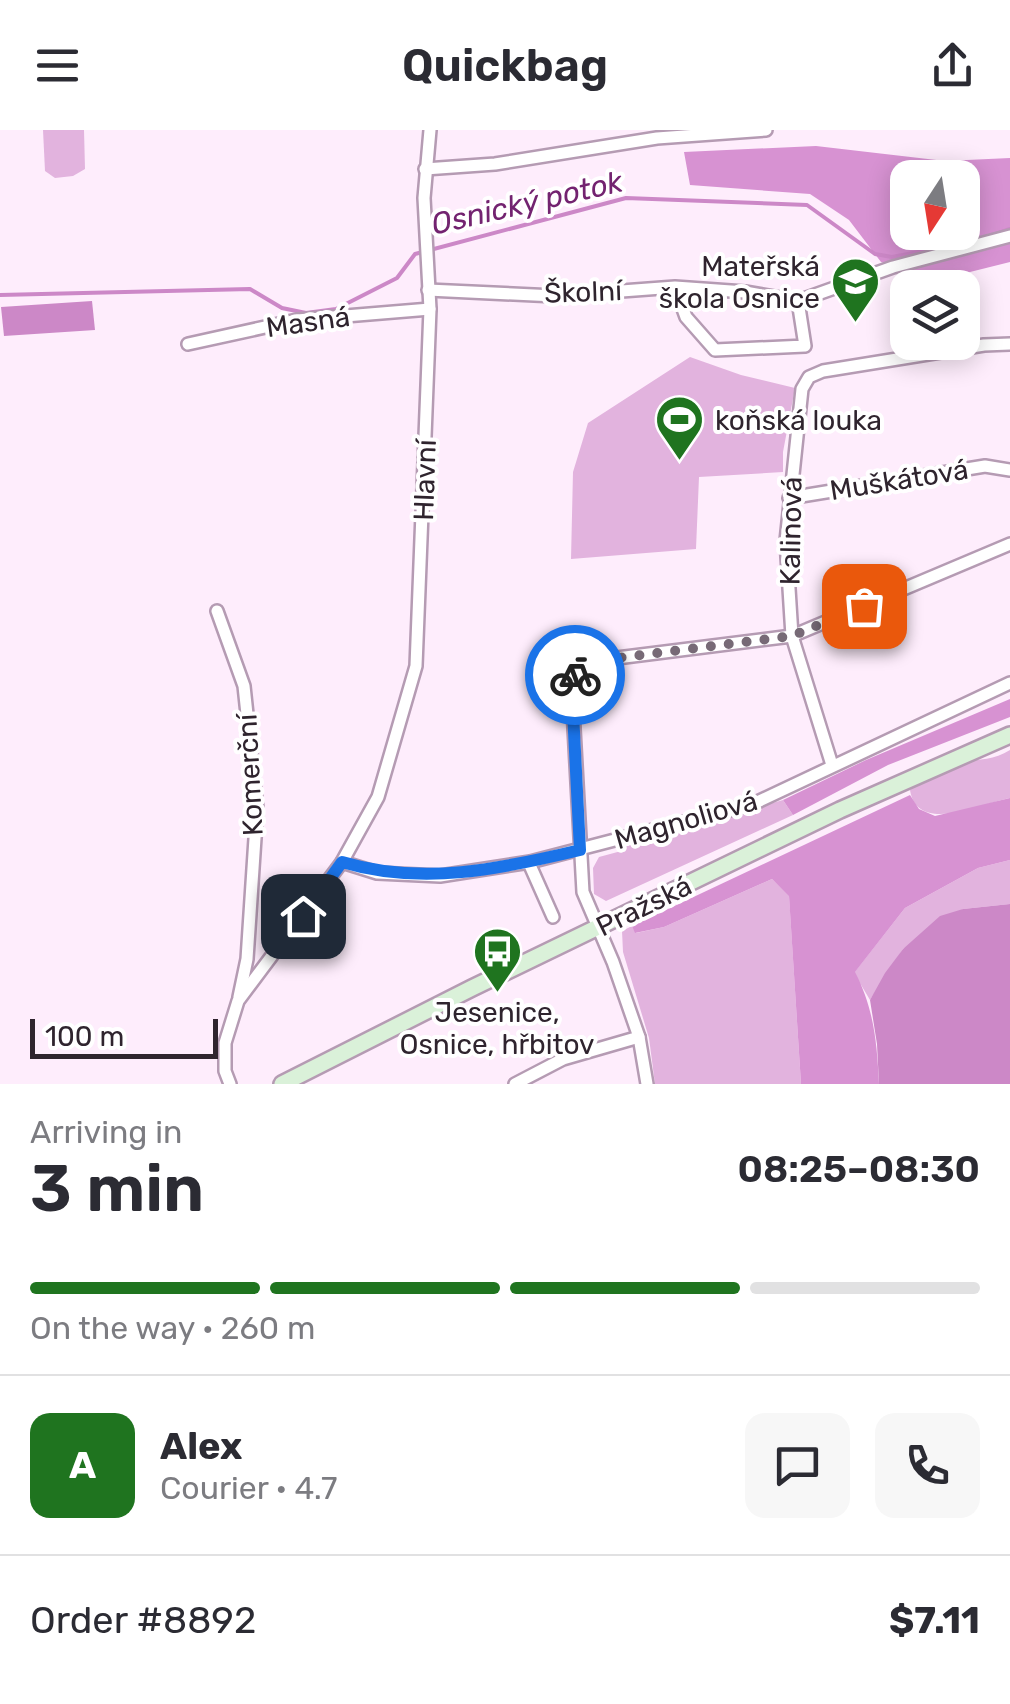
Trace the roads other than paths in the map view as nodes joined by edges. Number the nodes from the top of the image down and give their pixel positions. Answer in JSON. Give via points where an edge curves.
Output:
{"nodes":[{"id":1,"x":430,"y":130,"type":"edge"},
{"id":2,"x":766,"y":130,"type":"edge"},
{"id":3,"x":425,"y":169,"type":"junction"},
{"id":4,"x":1010,"y":236,"type":"edge"},
{"id":5,"x":675,"y":286,"type":"junction"},
{"id":6,"x":428,"y":290,"type":"junction"},
{"id":7,"x":798,"y":301,"type":"junction"},
{"id":8,"x":430,"y":309,"type":"junction"},
{"id":9,"x":188,"y":344,"type":"dead end"},
{"id":10,"x":1010,"y":344,"type":"edge"},
{"id":11,"x":1010,"y":470,"type":"edge"},
{"id":12,"x":788,"y":498,"type":"junction"},
{"id":13,"x":1010,"y":544,"type":"edge"},
{"id":14,"x":217,"y":611,"type":"dead end"},
{"id":15,"x":792,"y":636,"type":"junction"},
{"id":16,"x":1010,"y":683,"type":"edge"},
{"id":17,"x":1010,"y":735,"type":"edge"},
{"id":18,"x":832,"y":765,"type":"junction"},
{"id":19,"x":580,"y":850,"type":"junction"},
{"id":20,"x":342,"y":862,"type":"junction"},
{"id":21,"x":529,"y":862,"type":"junction"},
{"id":22,"x":553,"y":917,"type":"dead end"},
{"id":23,"x":598,"y":928,"type":"junction"},
{"id":24,"x":238,"y":1002,"type":"junction"},
{"id":25,"x":639,"y":1037,"type":"junction"},
{"id":26,"x":230,"y":1084,"type":"edge"},
{"id":27,"x":282,"y":1084,"type":"edge"},
{"id":28,"x":515,"y":1084,"type":"edge"},
{"id":29,"x":648,"y":1084,"type":"edge"}],
"edges":[{"from":1,"to":3,"type":"street","name":"Hlavní"},
{"from":2,"to":3,"type":"street"},
{"from":3,"to":6,"type":"street","name":"Hlavní"},
{"from":4,"to":7,"type":"street","name":"Školní"},
{"from":5,"to":6,"type":"street","name":"Školní","via":[[556,296]]},
{"from":5,"to":7,"type":"street","name":"Školní"},
{"from":5,"to":7,"type":"street","via":[[686,317],[715,350],[806,346]]},
{"from":6,"to":8,"type":"street","name":"Hlavní"},
{"from":8,"to":9,"type":"street","name":"Masná","via":[[297,320]]},
{"from":8,"to":20,"type":"street","name":"Hlavní","via":[[416,666],[378,797]]},
{"from":10,"to":12,"type":"street","name":"Kalinová","via":[[810,377],[802,389]]},
{"from":11,"to":12,"type":"street","name":"Muškátová","via":[[985,466]]},
{"from":12,"to":15,"type":"street","name":"Kalinová"},
{"from":13,"to":15,"type":"street"},
{"from":14,"to":24,"type":"street","name":"Komerční","via":[[244,686],[257,808]]},
{"from":15,"to":18,"type":"street","name":"Kalinová"},
{"from":15,"to":19,"type":"street","via":[[576,668]]},
{"from":16,"to":18,"type":"street","name":"Magnoliová"},
{"from":17,"to":23,"type":"main road","name":"Pražská"},
{"from":18,"to":19,"type":"street","name":"Magnoliová","via":[[753,804]]},
{"from":19,"to":21,"type":"street","name":"Magnoliová"},
{"from":19,"to":23,"type":"street","via":[[583,892]]},
{"from":20,"to":21,"type":"street","name":"Magnoliová","via":[[378,873],[440,876]]},
{"from":20,"to":24,"type":"street","name":"Hlavní"},
{"from":21,"to":22,"type":"street"},
{"from":23,"to":25,"type":"street"},
{"from":23,"to":27,"type":"main road","name":"Pražská"},
{"from":24,"to":26,"type":"street","name":"Hlavní","via":[[226,1043]]},
{"from":25,"to":28,"type":"street","via":[[563,1059]]},
{"from":25,"to":29,"type":"street"}]}
